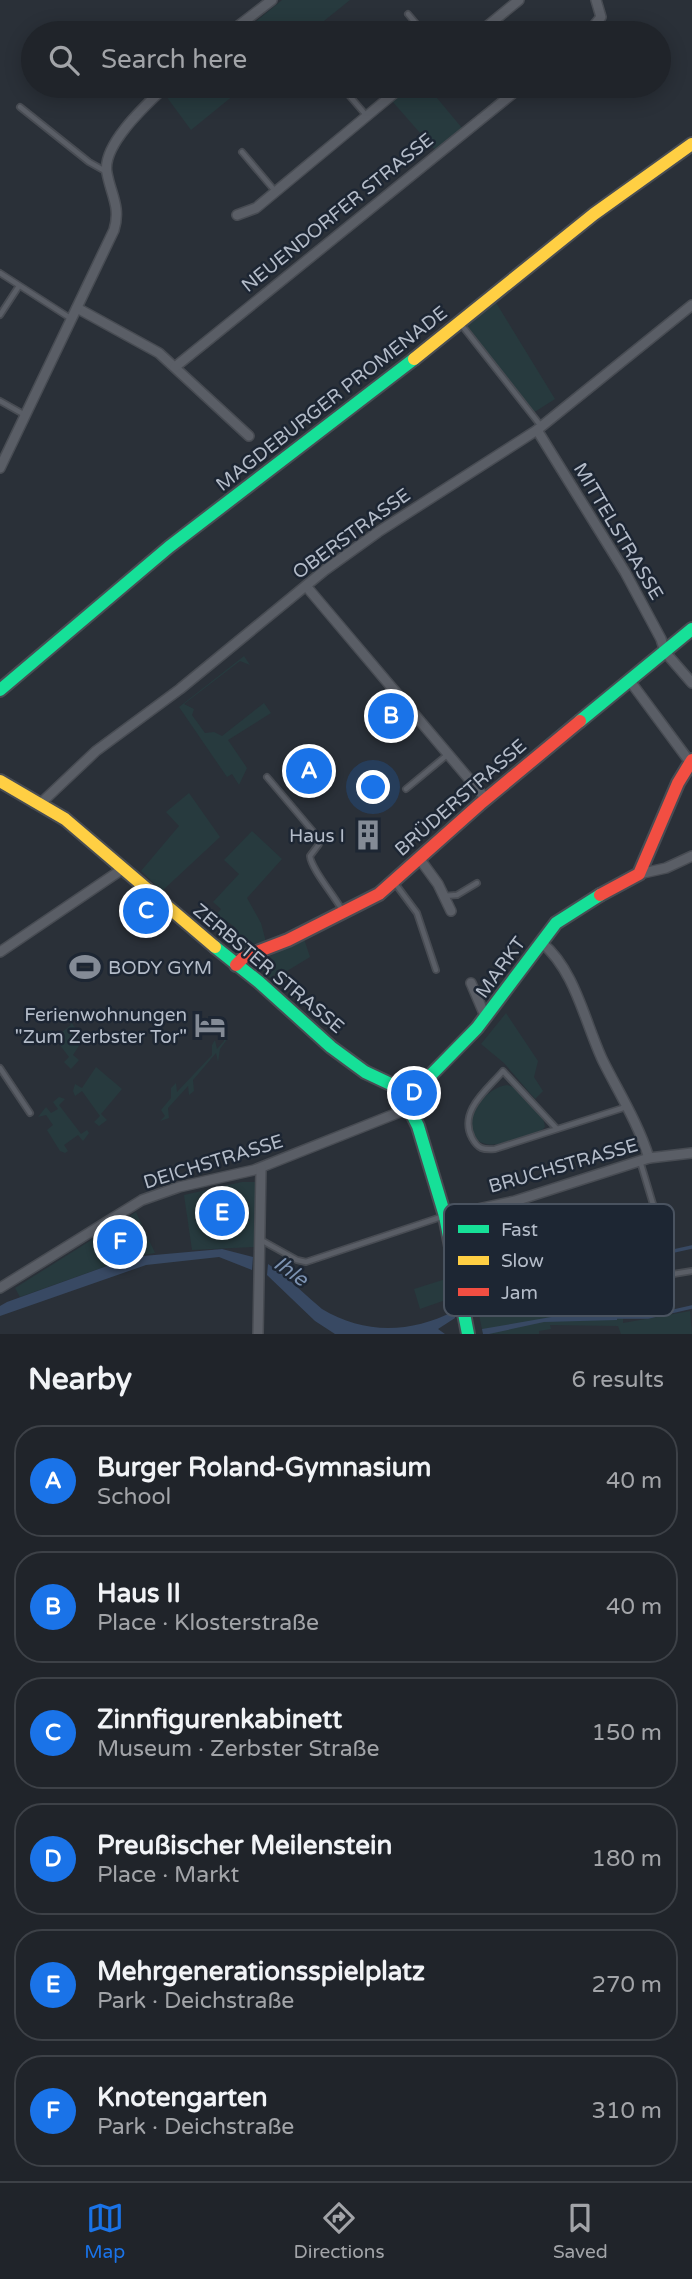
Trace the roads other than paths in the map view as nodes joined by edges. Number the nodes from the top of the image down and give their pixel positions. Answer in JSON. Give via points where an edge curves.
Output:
{"nodes":[{"id":1,"x":272,"y":0,"type":"edge"},
{"id":2,"x":519,"y":0,"type":"edge"},
{"id":3,"x":596,"y":0,"type":"edge"},
{"id":4,"x":408,"y":14,"type":"dead end"},
{"id":5,"x":245,"y":21,"type":"edge"},
{"id":6,"x":414,"y":21,"type":"edge"},
{"id":7,"x":494,"y":21,"type":"edge"},
{"id":8,"x":597,"y":21,"type":"edge"},
{"id":9,"x":155,"y":98,"type":"edge"},
{"id":10,"x":351,"y":98,"type":"edge"},
{"id":11,"x":389,"y":98,"type":"edge"},
{"id":12,"x":507,"y":98,"type":"edge"},
{"id":13,"x":20,"y":107,"type":"dead end"},
{"id":14,"x":367,"y":116,"type":"junction"},
{"id":15,"x":692,"y":144,"type":"edge"},
{"id":16,"x":242,"y":152,"type":"dead end"},
{"id":17,"x":106,"y":172,"type":"junction"},
{"id":18,"x":276,"y":192,"type":"junction"},
{"id":19,"x":237,"y":215,"type":"dead end"},
{"id":20,"x":0,"y":273,"type":"edge"},
{"id":21,"x":19,"y":286,"type":"junction"},
{"id":22,"x":692,"y":305,"type":"edge"},
{"id":23,"x":77,"y":308,"type":"junction"},
{"id":24,"x":0,"y":315,"type":"edge"},
{"id":25,"x":71,"y":319,"type":"junction"},
{"id":26,"x":460,"y":322,"type":"junction"},
{"id":27,"x":175,"y":367,"type":"junction"},
{"id":28,"x":0,"y":401,"type":"edge"},
{"id":29,"x":26,"y":415,"type":"junction"},
{"id":30,"x":539,"y":429,"type":"junction"},
{"id":31,"x":249,"y":436,"type":"dead end"},
{"id":32,"x":0,"y":468,"type":"edge"},
{"id":33,"x":306,"y":586,"type":"junction"},
{"id":34,"x":692,"y":629,"type":"edge"},
{"id":35,"x":665,"y":652,"type":"junction"},
{"id":36,"x":630,"y":681,"type":"junction"},
{"id":37,"x":692,"y":683,"type":"edge"},
{"id":38,"x":0,"y":690,"type":"edge"},
{"id":39,"x":448,"y":754,"type":"junction"},
{"id":40,"x":691,"y":761,"type":"edge"},
{"id":41,"x":267,"y":777,"type":"dead end"},
{"id":42,"x":0,"y":781,"type":"edge"},
{"id":43,"x":407,"y":789,"type":"dead end"},
{"id":44,"x":486,"y":799,"type":"junction"},
{"id":45,"x":40,"y":804,"type":"junction"},
{"id":46,"x":692,"y":856,"type":"edge"},
{"id":47,"x":419,"y":858,"type":"junction"},
{"id":48,"x":124,"y":868,"type":"junction"},
{"id":49,"x":639,"y":874,"type":"junction"},
{"id":50,"x":394,"y":881,"type":"junction"},
{"id":51,"x":477,"y":883,"type":"dead end"},
{"id":52,"x":443,"y":896,"type":"junction"},
{"id":53,"x":451,"y":911,"type":"dead end"},
{"id":54,"x":344,"y":914,"type":"junction"},
{"id":55,"x":542,"y":943,"type":"junction"},
{"id":56,"x":0,"y":952,"type":"edge"},
{"id":57,"x":236,"y":965,"type":"junction"},
{"id":58,"x":436,"y":970,"type":"dead end"},
{"id":59,"x":471,"y":984,"type":"dead end"},
{"id":60,"x":486,"y":1018,"type":"junction"},
{"id":61,"x":0,"y":1068,"type":"edge"},
{"id":62,"x":425,"y":1081,"type":"junction"},
{"id":63,"x":398,"y":1088,"type":"junction"},
{"id":64,"x":627,"y":1107,"type":"junction"},
{"id":65,"x":410,"y":1108,"type":"junction"},
{"id":66,"x":30,"y":1113,"type":"dead end"},
{"id":67,"x":557,"y":1129,"type":"junction"},
{"id":68,"x":692,"y":1153,"type":"edge"},
{"id":69,"x":644,"y":1159,"type":"junction"},
{"id":70,"x":261,"y":1168,"type":"junction"},
{"id":71,"x":501,"y":1204,"type":"edge"},
{"id":72,"x":654,"y":1204,"type":"edge"},
{"id":73,"x":444,"y":1213,"type":"edge"},
{"id":74,"x":444,"y":1216,"type":"edge"},
{"id":75,"x":261,"y":1240,"type":"junction"},
{"id":76,"x":692,"y":1271,"type":"edge"},
{"id":77,"x":674,"y":1274,"type":"edge"},
{"id":78,"x":0,"y":1288,"type":"edge"},
{"id":79,"x":464,"y":1316,"type":"edge"},
{"id":80,"x":258,"y":1334,"type":"edge"},
{"id":81,"x":468,"y":1334,"type":"edge"}],
"edges":[{"from":1,"to":5,"type":"street"},
{"from":2,"to":7,"type":"street"},
{"from":3,"to":8,"type":"street","via":[[601,16]]},
{"from":4,"to":6,"type":"lane"},
{"from":9,"to":17,"type":"street","via":[[112,146]]},
{"from":10,"to":14,"type":"lane"},
{"from":11,"to":14,"type":"street"},
{"from":12,"to":27,"type":"street","name":"NEUENDORFER STRASSE"},
{"from":13,"to":17,"type":"lane"},
{"from":14,"to":18,"type":"street"},
{"from":15,"to":26,"type":"street","name":"MAGDEBURGER PROMENADE","via":[[583,222]]},
{"from":16,"to":18,"type":"lane"},
{"from":17,"to":23,"type":"street","via":[[116,198],[117,220]]},
{"from":18,"to":19,"type":"street","via":[[256,208]]},
{"from":20,"to":21,"type":"lane"},
{"from":21,"to":24,"type":"lane"},
{"from":21,"to":25,"type":"lane"},
{"from":22,"to":30,"type":"street","name":"OBERSTRASSE"},
{"from":23,"to":25,"type":"street"},
{"from":23,"to":27,"type":"street","via":[[142,342]]},
{"from":25,"to":29,"type":"street"},
{"from":26,"to":30,"type":"lane","name":"MITTELSTRASSE"},
{"from":26,"to":38,"type":"street","name":"MAGDEBURGER PROMENADE","via":[[169,547]]},
{"from":27,"to":31,"type":"street"},
{"from":28,"to":29,"type":"lane"},
{"from":29,"to":32,"type":"street"},
{"from":30,"to":33,"type":"street","name":"OBERSTRASSE","via":[[378,532]]},
{"from":30,"to":35,"type":"street","name":"MITTELSTRASSE","via":[[625,572]]},
{"from":33,"to":39,"type":"street"},
{"from":33,"to":45,"type":"street","name":"OBERSTRASSE","via":[[96,751]]},
{"from":34,"to":35,"type":"street","name":"BRÜDERSTRASSE"},
{"from":35,"to":36,"type":"street","name":"BRÜDERSTRASSE"},
{"from":35,"to":37,"type":"street","name":"MITTELSTRASSE"},
{"from":36,"to":40,"type":"street"},
{"from":36,"to":44,"type":"street","name":"BRÜDERSTRASSE"},
{"from":39,"to":43,"type":"lane"},
{"from":39,"to":44,"type":"street"},
{"from":40,"to":49,"type":"street"},
{"from":41,"to":54,"type":"lane","via":[[317,836],[319,844],[310,856],[311,864]]},
{"from":42,"to":45,"type":"street","name":"ZERBSTER STRASSE"},
{"from":44,"to":47,"type":"street","name":"BRÜDERSTRASSE"},
{"from":45,"to":48,"type":"street","name":"ZERBSTER STRASSE"},
{"from":46,"to":49,"type":"street"},
{"from":47,"to":50,"type":"street","name":"BRÜDERSTRASSE"},
{"from":47,"to":52,"type":"street"},
{"from":48,"to":56,"type":"street"},
{"from":48,"to":57,"type":"street","name":"ZERBSTER STRASSE"},
{"from":49,"to":55,"type":"street","name":"MARKT","via":[[578,906],[556,923]]},
{"from":50,"to":54,"type":"street","name":"BRÜDERSTRASSE"},
{"from":50,"to":58,"type":"lane","via":[[417,913]]},
{"from":51,"to":52,"type":"lane","via":[[457,895]]},
{"from":52,"to":53,"type":"street"},
{"from":54,"to":57,"type":"street","name":"BRÜDERSTRASSE","via":[[244,957]]},
{"from":55,"to":60,"type":"street","name":"MARKT"},
{"from":55,"to":64,"type":"street","via":[[562,966]]},
{"from":57,"to":63,"type":"street","name":"ZERBSTER STRASSE","via":[[331,1047],[365,1072]]},
{"from":59,"to":60,"type":"street"},
{"from":60,"to":62,"type":"street","name":"MARKT"},
{"from":61,"to":66,"type":"lane"},
{"from":62,"to":63,"type":"street"},
{"from":62,"to":65,"type":"street","name":"MARKT"},
{"from":63,"to":65,"type":"street"},
{"from":64,"to":67,"type":"lane"},
{"from":64,"to":69,"type":"street","via":[[642,1136]]},
{"from":65,"to":70,"type":"street","name":"DEICHSTRASSE"},
{"from":65,"to":73,"type":"street"},
{"from":67,"to":67,"type":"lane","via":[[486,1150],[472,1139],[468,1116],[503,1071]]},
{"from":68,"to":69,"type":"street","name":"BRUCHSTRASSE"},
{"from":69,"to":71,"type":"street","name":"BRUCHSTRASSE"},
{"from":69,"to":72,"type":"lane"},
{"from":70,"to":75,"type":"street"},
{"from":70,"to":78,"type":"street","name":"DEICHSTRASSE","via":[[142,1200]]},
{"from":74,"to":75,"type":"lane","via":[[306,1262]]},
{"from":75,"to":80,"type":"street"},
{"from":76,"to":77,"type":"lane"},
{"from":79,"to":81,"type":"street"}]}
